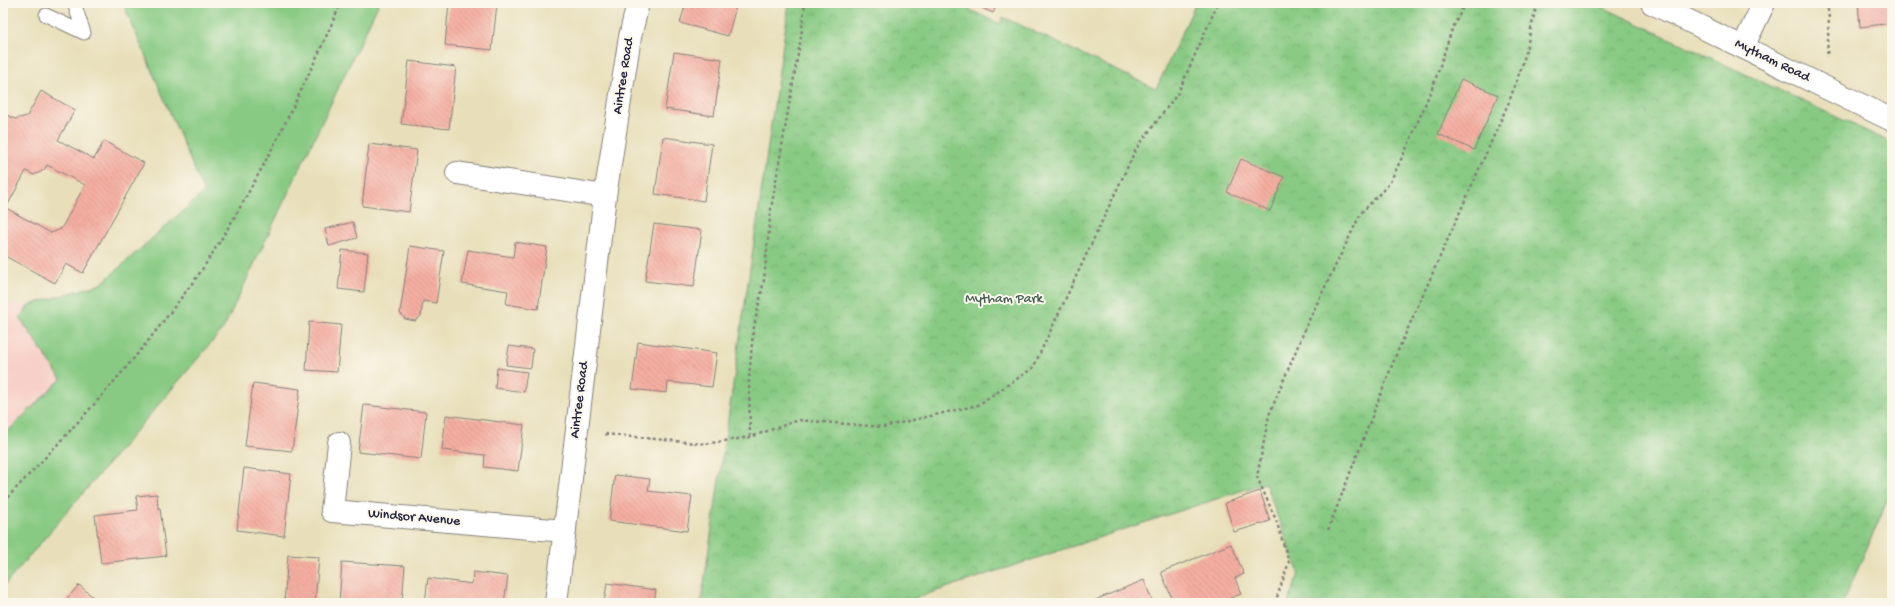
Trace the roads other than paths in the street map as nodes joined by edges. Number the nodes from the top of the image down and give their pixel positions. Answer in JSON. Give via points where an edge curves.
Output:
{"nodes":[{"id":1,"x":74,"y":3,"type":"edge"},
{"id":2,"x":638,"y":3,"type":"edge"},
{"id":3,"x":1652,"y":3,"type":"edge"},
{"id":4,"x":1764,"y":3,"type":"edge"},
{"id":5,"x":46,"y":15,"type":"dead end"},
{"id":6,"x":1743,"y":47,"type":"junction"},
{"id":7,"x":1892,"y":120,"type":"edge"},
{"id":8,"x":457,"y":173,"type":"dead end"},
{"id":9,"x":604,"y":196,"type":"junction"},
{"id":10,"x":339,"y":443,"type":"dead end"},
{"id":11,"x":565,"y":531,"type":"junction"},
{"id":12,"x":556,"y":603,"type":"edge"}],
"edges":[{"from":1,"to":5,"type":"lane","via":[[84,33]]},
{"from":2,"to":9,"type":"street","name":"Aintree Road"},
{"from":3,"to":6,"type":"street","name":"Mytham Road"},
{"from":4,"to":6,"type":"street"},
{"from":6,"to":7,"type":"street","name":"Mytham Road"},
{"from":8,"to":9,"type":"street"},
{"from":9,"to":11,"type":"street","name":"Aintree Road"},
{"from":10,"to":11,"type":"street","name":"Windsor Avenue","via":[[332,510]]},
{"from":11,"to":12,"type":"street","name":"Aintree Road"}]}
